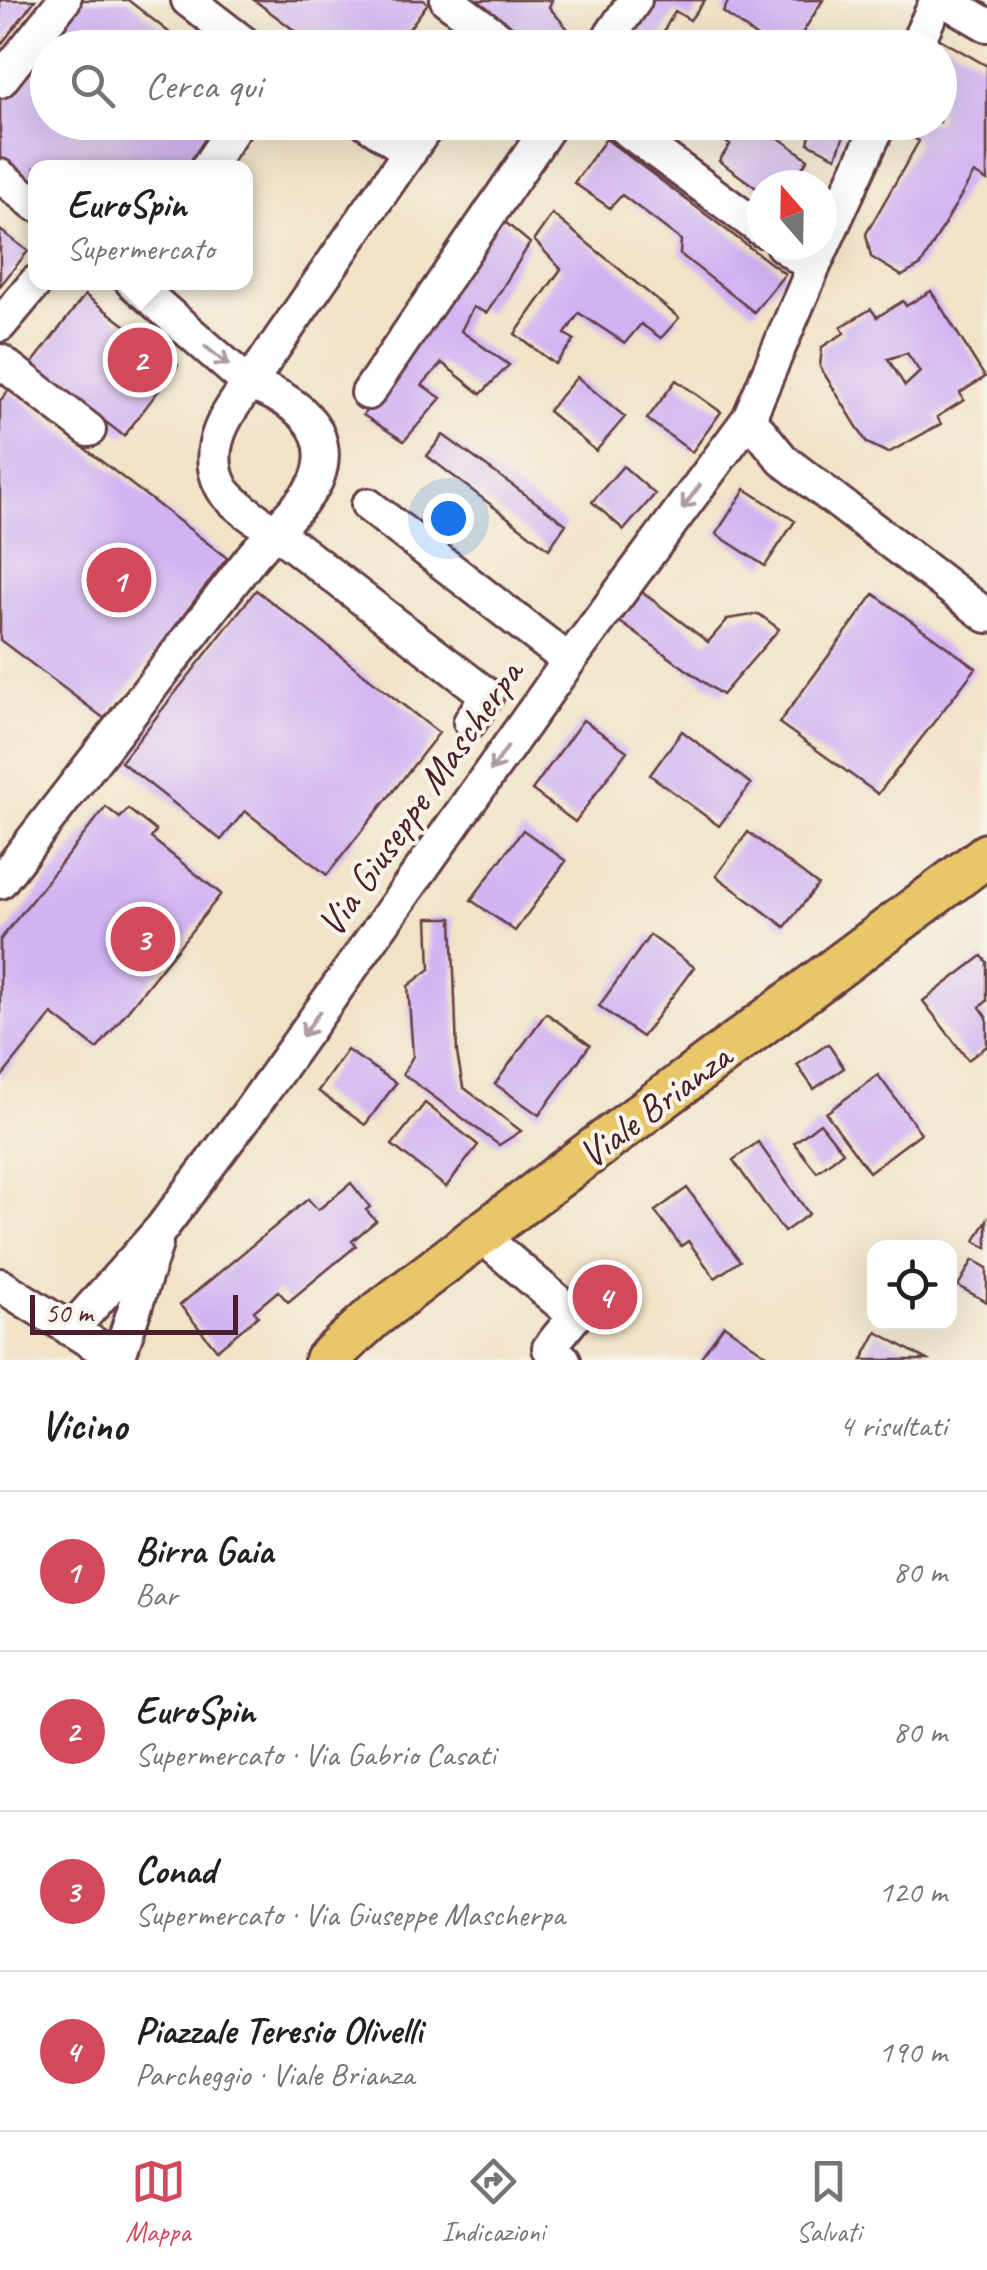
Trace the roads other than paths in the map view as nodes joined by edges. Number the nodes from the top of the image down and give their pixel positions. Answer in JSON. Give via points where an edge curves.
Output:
{"nodes":[{"id":1,"x":64,"y":0,"type":"edge"},
{"id":2,"x":188,"y":0,"type":"edge"},
{"id":3,"x":448,"y":0,"type":"edge"},
{"id":4,"x":634,"y":0,"type":"edge"},
{"id":5,"x":940,"y":0,"type":"edge"},
{"id":6,"x":987,"y":25,"type":"edge"},
{"id":7,"x":40,"y":30,"type":"edge"},
{"id":8,"x":227,"y":30,"type":"edge"},
{"id":9,"x":482,"y":30,"type":"edge"},
{"id":10,"x":614,"y":30,"type":"edge"},
{"id":11,"x":924,"y":30,"type":"edge"},
{"id":12,"x":30,"y":43,"type":"edge"},
{"id":13,"x":0,"y":81,"type":"edge"},
{"id":14,"x":392,"y":140,"type":"edge"},
{"id":15,"x":418,"y":140,"type":"edge"},
{"id":16,"x":540,"y":140,"type":"edge"},
{"id":17,"x":640,"y":140,"type":"edge"},
{"id":18,"x":872,"y":140,"type":"edge"},
{"id":19,"x":410,"y":152,"type":"junction"},
{"id":20,"x":0,"y":176,"type":"edge"},
{"id":21,"x":28,"y":198,"type":"edge"},
{"id":22,"x":747,"y":219,"type":"edge"},
{"id":23,"x":802,"y":260,"type":"edge"},
{"id":24,"x":813,"y":268,"type":"junction"},
{"id":25,"x":29,"y":290,"type":"edge"},
{"id":26,"x":141,"y":290,"type":"edge"},
{"id":27,"x":0,"y":325,"type":"edge"},
{"id":28,"x":0,"y":361,"type":"edge"},
{"id":29,"x":249,"y":384,"type":"junction"},
{"id":30,"x":368,"y":393,"type":"dead end"},
{"id":31,"x":749,"y":418,"type":"junction"},
{"id":32,"x":88,"y":430,"type":"dead end"},
{"id":33,"x":368,"y":506,"type":"dead end"},
{"id":34,"x":273,"y":530,"type":"junction"},
{"id":35,"x":987,"y":616,"type":"edge"},
{"id":36,"x":569,"y":661,"type":"junction"},
{"id":37,"x":470,"y":722,"type":"dead end"},
{"id":38,"x":987,"y":855,"type":"edge"},
{"id":39,"x":4,"y":870,"type":"edge"},
{"id":40,"x":161,"y":1229,"type":"junction"},
{"id":41,"x":480,"y":1235,"type":"junction"},
{"id":42,"x":0,"y":1285,"type":"edge"},
{"id":43,"x":72,"y":1330,"type":"junction"},
{"id":44,"x":119,"y":1360,"type":"edge"},
{"id":45,"x":326,"y":1360,"type":"edge"},
{"id":46,"x":564,"y":1360,"type":"edge"}],
"edges":[{"from":1,"to":7,"type":"street"},
{"from":2,"to":8,"type":"street"},
{"from":3,"to":9,"type":"street"},
{"from":4,"to":10,"type":"street"},
{"from":5,"to":6,"type":"street"},
{"from":5,"to":11,"type":"street"},
{"from":12,"to":13,"type":"street"},
{"from":14,"to":19,"type":"street"},
{"from":15,"to":19,"type":"street"},
{"from":16,"to":30,"type":"street"},
{"from":17,"to":22,"type":"street"},
{"from":18,"to":24,"type":"street","name":"Via Giuseppe Mascherpa"},
{"from":19,"to":29,"type":"street"},
{"from":20,"to":21,"type":"street"},
{"from":23,"to":24,"type":"street"},
{"from":24,"to":31,"type":"street","name":"Via Giuseppe Mascherpa"},
{"from":25,"to":27,"type":"street"},
{"from":26,"to":29,"type":"street","one_way":true},
{"from":28,"to":32,"type":"street"},
{"from":29,"to":34,"type":"street","via":[[217,434],[214,454],[221,487]]},
{"from":29,"to":34,"type":"street","via":[[296,404],[313,422],[322,452],[317,481]]},
{"from":31,"to":35,"type":"street","via":[[783,460]]},
{"from":31,"to":36,"type":"street","name":"Via Giuseppe Mascherpa","one_way":true},
{"from":33,"to":36,"type":"street"},
{"from":34,"to":37,"type":"street","via":[[487,695]]},
{"from":34,"to":39,"type":"street"},
{"from":36,"to":40,"type":"street","name":"Via Giuseppe Mascherpa","one_way":true},
{"from":38,"to":41,"type":"main road","name":"Viale Brianza"},
{"from":40,"to":43,"type":"street","name":"Via Giuseppe Mascherpa"},
{"from":40,"to":44,"type":"street","name":"Via Giuseppe Mascherpa"},
{"from":41,"to":45,"type":"main road","name":"Viale Brianza"},
{"from":41,"to":46,"type":"street","via":[[575,1316],[548,1348]]},
{"from":42,"to":43,"type":"street"},
{"from":43,"to":44,"type":"street"}]}
